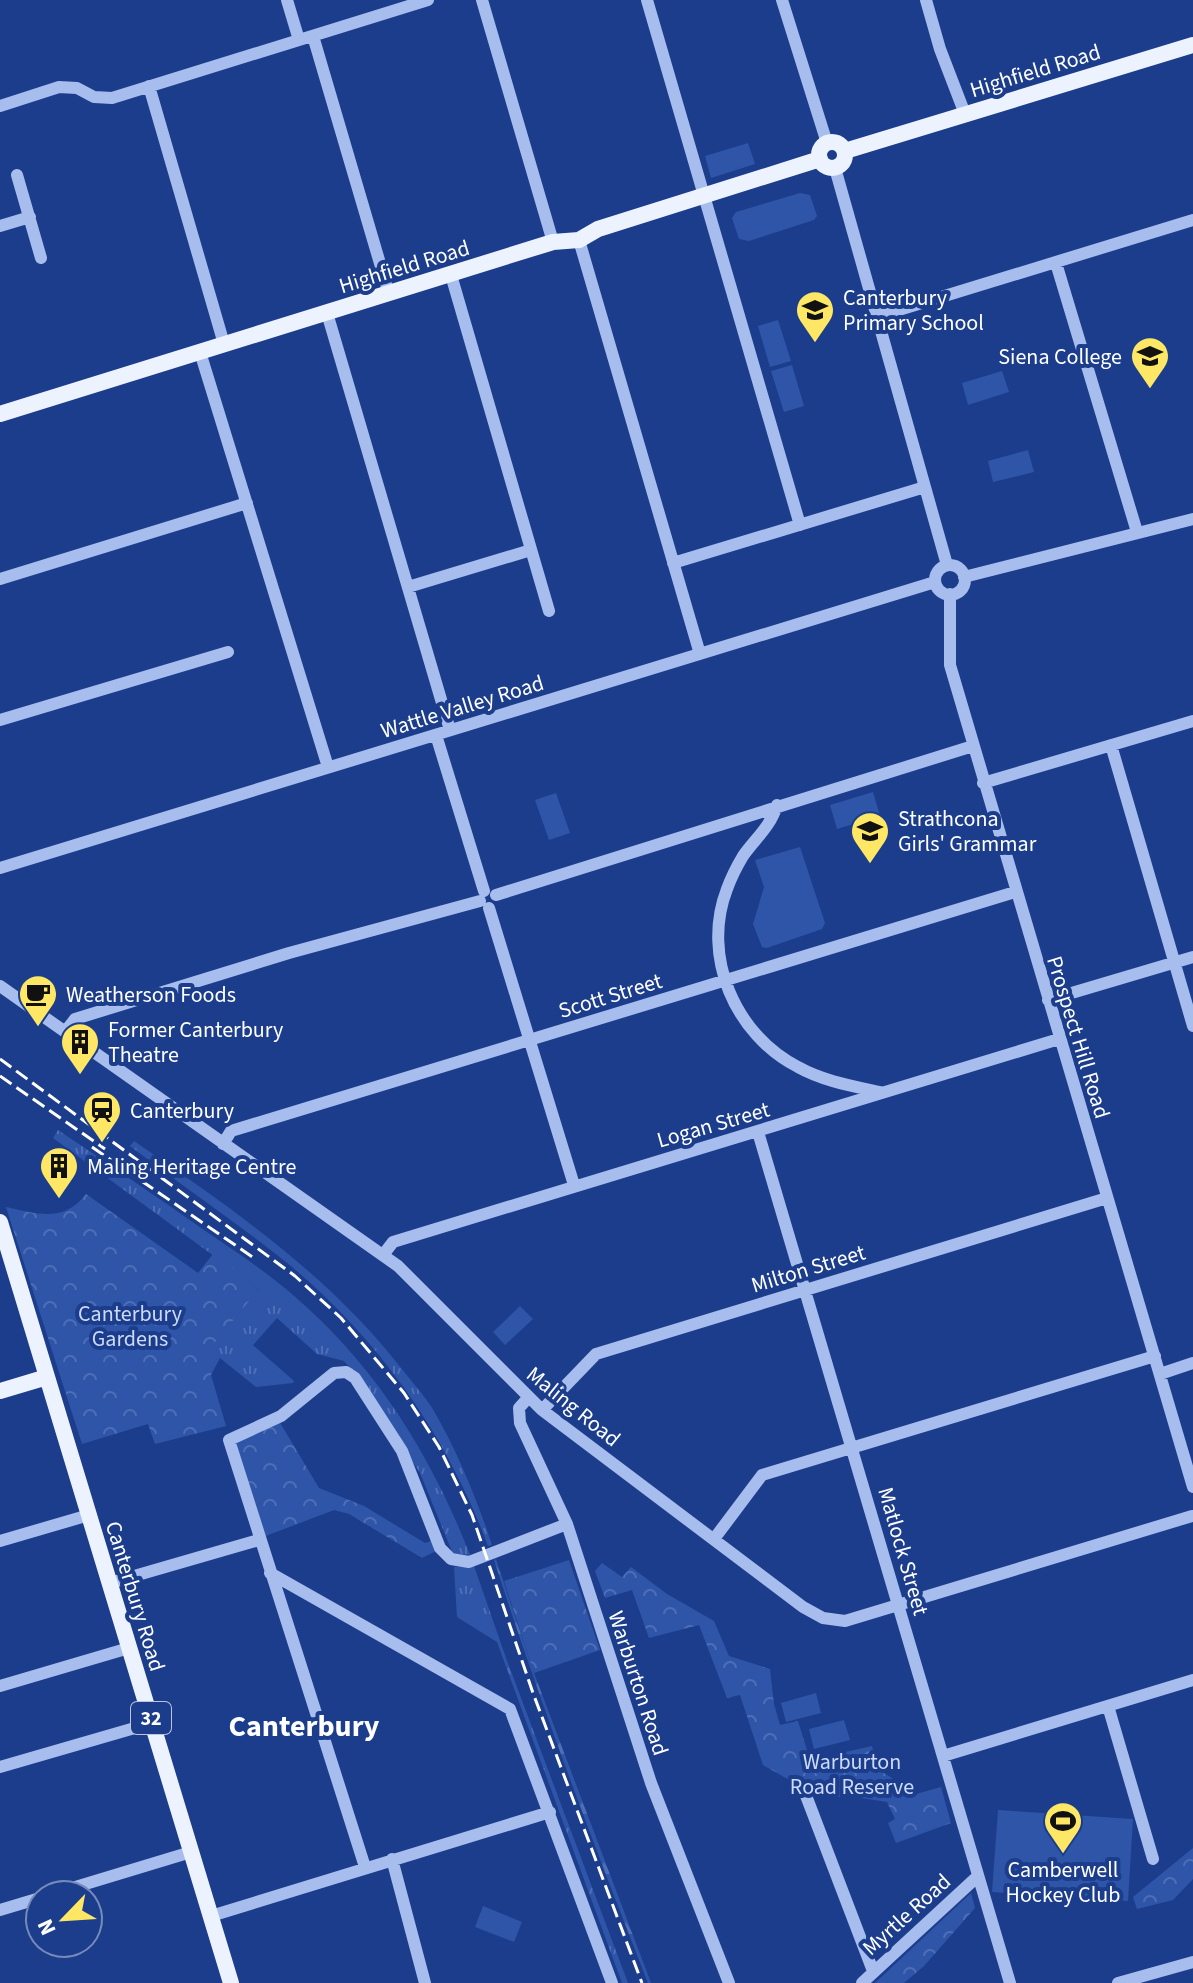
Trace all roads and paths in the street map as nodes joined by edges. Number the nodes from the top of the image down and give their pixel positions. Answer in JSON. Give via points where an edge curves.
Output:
{"nodes":[{"id":1,"x":287,"y":0,"type":"edge"},
{"id":2,"x":428,"y":0,"type":"edge"},
{"id":3,"x":482,"y":0,"type":"edge"},
{"id":4,"x":647,"y":0,"type":"edge"},
{"id":5,"x":782,"y":0,"type":"edge"},
{"id":6,"x":926,"y":0,"type":"edge"},
{"id":7,"x":313,"y":36,"type":"junction"},
{"id":8,"x":299,"y":40,"type":"junction"},
{"id":9,"x":1193,"y":45,"type":"edge"},
{"id":10,"x":149,"y":86,"type":"junction"},
{"id":11,"x":0,"y":106,"type":"edge"},
{"id":12,"x":965,"y":114,"type":"junction"},
{"id":13,"x":827,"y":143,"type":"junction"},
{"id":14,"x":845,"y":151,"type":"junction"},
{"id":15,"x":820,"y":159,"type":"junction"},
{"id":16,"x":835,"y":168,"type":"junction"},
{"id":17,"x":17,"y":175,"type":"dead end"},
{"id":18,"x":704,"y":196,"type":"junction"},
{"id":19,"x":30,"y":217,"type":"junction"},
{"id":20,"x":1193,"y":220,"type":"edge"},
{"id":21,"x":0,"y":226,"type":"edge"},
{"id":22,"x":579,"y":240,"type":"junction"},
{"id":23,"x":553,"y":242,"type":"junction"},
{"id":24,"x":41,"y":258,"type":"dead end"},
{"id":25,"x":1056,"y":263,"type":"junction"},
{"id":26,"x":451,"y":275,"type":"junction"},
{"id":27,"x":389,"y":294,"type":"junction"},
{"id":28,"x":327,"y":313,"type":"junction"},
{"id":29,"x":876,"y":317,"type":"junction"},
{"id":30,"x":224,"y":344,"type":"junction"},
{"id":31,"x":200,"y":352,"type":"junction"},
{"id":32,"x":0,"y":414,"type":"edge"},
{"id":33,"x":925,"y":487,"type":"junction"},
{"id":34,"x":247,"y":503,"type":"junction"},
{"id":35,"x":1192,"y":523,"type":"edge"},
{"id":36,"x":800,"y":525,"type":"junction"},
{"id":37,"x":1137,"y":532,"type":"junction"},
{"id":38,"x":531,"y":550,"type":"junction"},
{"id":39,"x":673,"y":563,"type":"junction"},
{"id":40,"x":947,"y":565,"type":"junction"},
{"id":41,"x":964,"y":577,"type":"junction"},
{"id":42,"x":0,"y":579,"type":"edge"},
{"id":43,"x":935,"y":582,"type":"junction"},
{"id":44,"x":408,"y":587,"type":"junction"},
{"id":45,"x":950,"y":594,"type":"junction"},
{"id":46,"x":549,"y":611,"type":"dead end"},
{"id":47,"x":228,"y":652,"type":"dead end"},
{"id":48,"x":700,"y":654,"type":"junction"},
{"id":49,"x":0,"y":720,"type":"edge"},
{"id":50,"x":1193,"y":721,"type":"edge"},
{"id":51,"x":450,"y":730,"type":"junction"},
{"id":52,"x":436,"y":735,"type":"junction"},
{"id":53,"x":1111,"y":745,"type":"junction"},
{"id":54,"x":973,"y":746,"type":"junction"},
{"id":55,"x":328,"y":767,"type":"junction"},
{"id":56,"x":983,"y":783,"type":"junction"},
{"id":57,"x":777,"y":805,"type":"junction"},
{"id":58,"x":0,"y":868,"type":"edge"},
{"id":59,"x":1015,"y":892,"type":"junction"},
{"id":60,"x":487,"y":899,"type":"junction"},
{"id":61,"x":1193,"y":957,"type":"edge"},
{"id":62,"x":1174,"y":963,"type":"junction"},
{"id":63,"x":725,"y":981,"type":"junction"},
{"id":64,"x":0,"y":986,"type":"edge"},
{"id":65,"x":1048,"y":1000,"type":"junction"},
{"id":66,"x":1193,"y":1026,"type":"edge"},
{"id":67,"x":65,"y":1032,"type":"junction"},
{"id":68,"x":1059,"y":1039,"type":"junction"},
{"id":69,"x":530,"y":1040,"type":"junction"},
{"id":70,"x":837,"y":1082,"type":"junction"},
{"id":71,"x":883,"y":1093,"type":"junction"},
{"id":72,"x":841,"y":1106,"type":"junction"},
{"id":73,"x":758,"y":1132,"type":"junction"},
{"id":74,"x":223,"y":1144,"type":"junction"},
{"id":75,"x":574,"y":1185,"type":"junction"},
{"id":76,"x":1107,"y":1198,"type":"junction"},
{"id":77,"x":0,"y":1222,"type":"edge"},
{"id":78,"x":383,"y":1255,"type":"junction"},
{"id":79,"x":805,"y":1290,"type":"junction"},
{"id":80,"x":1155,"y":1356,"type":"junction"},
{"id":81,"x":1193,"y":1363,"type":"edge"},
{"id":82,"x":1160,"y":1374,"type":"junction"},
{"id":83,"x":47,"y":1377,"type":"junction"},
{"id":84,"x":0,"y":1391,"type":"edge"},
{"id":85,"x":528,"y":1398,"type":"junction"},
{"id":86,"x":542,"y":1410,"type":"junction"},
{"id":87,"x":852,"y":1447,"type":"junction"},
{"id":88,"x":1193,"y":1487,"type":"edge"},
{"id":89,"x":1193,"y":1509,"type":"edge"},
{"id":90,"x":89,"y":1515,"type":"junction"},
{"id":91,"x":1192,"y":1517,"type":"edge"},
{"id":92,"x":567,"y":1524,"type":"junction"},
{"id":93,"x":714,"y":1539,"type":"junction"},
{"id":94,"x":259,"y":1540,"type":"junction"},
{"id":95,"x":0,"y":1541,"type":"edge"},
{"id":96,"x":270,"y":1573,"type":"junction"},
{"id":97,"x":110,"y":1583,"type":"junction"},
{"id":98,"x":899,"y":1605,"type":"junction"},
{"id":99,"x":129,"y":1648,"type":"junction"},
{"id":100,"x":1193,"y":1680,"type":"edge"},
{"id":101,"x":0,"y":1686,"type":"edge"},
{"id":102,"x":1108,"y":1706,"type":"junction"},
{"id":103,"x":152,"y":1723,"type":"junction"},
{"id":104,"x":943,"y":1756,"type":"junction"},
{"id":105,"x":0,"y":1767,"type":"edge"},
{"id":106,"x":805,"y":1793,"type":"dead end"},
{"id":107,"x":550,"y":1812,"type":"junction"},
{"id":108,"x":191,"y":1852,"type":"junction"},
{"id":109,"x":392,"y":1859,"type":"junction"},
{"id":110,"x":1153,"y":1859,"type":"dead end"},
{"id":111,"x":365,"y":1867,"type":"junction"},
{"id":112,"x":978,"y":1876,"type":"junction"},
{"id":113,"x":102,"y":1879,"type":"edge"},
{"id":114,"x":24,"y":1903,"type":"edge"},
{"id":115,"x":0,"y":1910,"type":"edge"},
{"id":116,"x":211,"y":1916,"type":"junction"},
{"id":117,"x":1193,"y":1962,"type":"edge"},
{"id":118,"x":873,"y":1971,"type":"junction"},
{"id":119,"x":231,"y":1983,"type":"edge"},
{"id":120,"x":425,"y":1983,"type":"edge"},
{"id":121,"x":612,"y":1983,"type":"edge"},
{"id":122,"x":729,"y":1983,"type":"edge"},
{"id":123,"x":862,"y":1983,"type":"edge"},
{"id":124,"x":1010,"y":1983,"type":"edge"},
{"id":125,"x":1118,"y":1983,"type":"edge"}],
"edges":[{"from":1,"to":8,"type":"street"},
{"from":2,"to":7,"type":"street"},
{"from":3,"to":23,"type":"street"},
{"from":4,"to":18,"type":"street"},
{"from":5,"to":13,"type":"street"},
{"from":6,"to":12,"type":"street"},
{"from":7,"to":8,"type":"street"},
{"from":7,"to":27,"type":"street"},
{"from":8,"to":10,"type":"street"},
{"from":9,"to":12,"type":"main road","name":"Highfield Road"},
{"from":10,"to":11,"type":"street","via":[[112,98],[59,87]]},
{"from":10,"to":30,"type":"street"},
{"from":12,"to":14,"type":"main road","name":"Highfield Road"},
{"from":13,"to":14,"type":"main road"},
{"from":13,"to":15,"type":"main road","via":[[820,149]]},
{"from":14,"to":16,"type":"main road"},
{"from":15,"to":16,"type":"main road"},
{"from":15,"to":18,"type":"main road","name":"Highfield Road"},
{"from":16,"to":29,"type":"street"},
{"from":17,"to":19,"type":"street"},
{"from":18,"to":22,"type":"main road","name":"Highfield Road","via":[[598,229]]},
{"from":18,"to":36,"type":"street"},
{"from":19,"to":21,"type":"street"},
{"from":19,"to":24,"type":"street"},
{"from":20,"to":25,"type":"street"},
{"from":22,"to":23,"type":"main road","name":"Highfield Road"},
{"from":22,"to":39,"type":"street"},
{"from":23,"to":26,"type":"main road","name":"Highfield Road"},
{"from":25,"to":29,"type":"street"},
{"from":25,"to":37,"type":"street"},
{"from":26,"to":27,"type":"main road","name":"Highfield Road"},
{"from":26,"to":38,"type":"street"},
{"from":27,"to":28,"type":"main road","name":"Highfield Road"},
{"from":28,"to":30,"type":"main road","name":"Highfield Road"},
{"from":28,"to":44,"type":"street"},
{"from":29,"to":33,"type":"street"},
{"from":30,"to":31,"type":"main road","name":"Highfield Road"},
{"from":31,"to":32,"type":"main road","name":"Highfield Road"},
{"from":31,"to":34,"type":"street"},
{"from":33,"to":36,"type":"street"},
{"from":33,"to":40,"type":"street"},
{"from":34,"to":42,"type":"street"},
{"from":34,"to":55,"type":"street"},
{"from":35,"to":37,"type":"street"},
{"from":36,"to":39,"type":"street"},
{"from":37,"to":41,"type":"street"},
{"from":38,"to":44,"type":"street"},
{"from":38,"to":46,"type":"street"},
{"from":39,"to":48,"type":"street"},
{"from":40,"to":41,"type":"street","via":[[957,567]]},
{"from":40,"to":43,"type":"street","via":[[939,569]]},
{"from":41,"to":45,"type":"street","via":[[961,588]]},
{"from":43,"to":45,"type":"street","via":[[941,592]]},
{"from":43,"to":48,"type":"street","name":"Wattle Valley Road"},
{"from":44,"to":51,"type":"street"},
{"from":45,"to":54,"type":"street","name":"Prospect Hill Road","via":[[950,665]]},
{"from":47,"to":49,"type":"street"},
{"from":48,"to":51,"type":"street","name":"Wattle Valley Road"},
{"from":50,"to":53,"type":"street"},
{"from":51,"to":52,"type":"street","name":"Wattle Valley Road"},
{"from":52,"to":55,"type":"street","name":"Wattle Valley Road"},
{"from":52,"to":60,"type":"street"},
{"from":53,"to":56,"type":"street"},
{"from":53,"to":62,"type":"street"},
{"from":54,"to":56,"type":"street","name":"Prospect Hill Road"},
{"from":54,"to":57,"type":"street"},
{"from":55,"to":58,"type":"street","name":"Wattle Valley Road"},
{"from":56,"to":59,"type":"street","name":"Prospect Hill Road"},
{"from":57,"to":60,"type":"street"},
{"from":57,"to":63,"type":"street","via":[[726,890],[719,917]]},
{"from":59,"to":63,"type":"street","name":"Scott Street"},
{"from":59,"to":65,"type":"street","name":"Prospect Hill Road"},
{"from":60,"to":67,"type":"street","via":[[75,1019]]},
{"from":60,"to":69,"type":"street"},
{"from":61,"to":62,"type":"street"},
{"from":62,"to":65,"type":"street"},
{"from":62,"to":66,"type":"street"},
{"from":63,"to":69,"type":"street","name":"Scott Street"},
{"from":63,"to":70,"type":"street","via":[[755,1037],[795,1066]]},
{"from":64,"to":67,"type":"street","name":"Maling Road"},
{"from":65,"to":68,"type":"street","name":"Prospect Hill Road"},
{"from":67,"to":74,"type":"street","name":"Maling Road"},
{"from":68,"to":71,"type":"street","name":"Logan Street"},
{"from":68,"to":76,"type":"street","name":"Prospect Hill Road"},
{"from":69,"to":74,"type":"street","name":"Scott Street","via":[[231,1131]]},
{"from":69,"to":75,"type":"street"},
{"from":70,"to":71,"type":"street"},
{"from":70,"to":72,"type":"street","via":[[845,1093]]},
{"from":71,"to":72,"type":"street","name":"Logan Street"},
{"from":72,"to":73,"type":"street","name":"Logan Street"},
{"from":73,"to":75,"type":"street","name":"Logan Street"},
{"from":73,"to":79,"type":"street","name":"Matlock Street"},
{"from":74,"to":78,"type":"street","name":"Maling Road"},
{"from":75,"to":78,"type":"street","name":"Logan Street","via":[[393,1242]]},
{"from":76,"to":79,"type":"street","name":"Milton Street"},
{"from":76,"to":80,"type":"street","name":"Prospect Hill Road"},
{"from":77,"to":83,"type":"main road","name":"Canterbury Road","number":"32"},
{"from":78,"to":85,"type":"street","name":"Maling Road"},
{"from":79,"to":86,"type":"street","name":"Milton Street","via":[[596,1354]]},
{"from":79,"to":87,"type":"street","name":"Matlock Street"},
{"from":80,"to":82,"type":"street","name":"Prospect Hill Road"},
{"from":80,"to":87,"type":"street"},
{"from":81,"to":82,"type":"street"},
{"from":82,"to":88,"type":"street","name":"Prospect Hill Road"},
{"from":83,"to":84,"type":"main road"},
{"from":83,"to":90,"type":"main road","name":"Canterbury Road","number":"32"},
{"from":85,"to":86,"type":"street","name":"Maling Road"},
{"from":85,"to":92,"type":"street","name":"Warburton Road","via":[[519,1408],[520,1423]]},
{"from":86,"to":93,"type":"street","name":"Maling Road"},
{"from":87,"to":93,"type":"street","via":[[762,1475]]},
{"from":87,"to":98,"type":"street","name":"Matlock Street"},
{"from":89,"to":91,"type":"street"},
{"from":90,"to":95,"type":"street"},
{"from":90,"to":97,"type":"main road","name":"Canterbury Road","number":"32"},
{"from":91,"to":98,"type":"street","name":"Maling Road"},
{"from":92,"to":94,"type":"street","via":[[469,1562],[451,1559],[440,1548],[402,1451],[346,1372],[334,1373],[281,1416],[229,1440]]},
{"from":92,"to":122,"type":"street","name":"Warburton Road","via":[[651,1783]]},
{"from":93,"to":98,"type":"street","name":"Maling Road","via":[[823,1618],[845,1621]]},
{"from":94,"to":96,"type":"street"},
{"from":94,"to":97,"type":"street"},
{"from":96,"to":107,"type":"street","via":[[510,1709]]},
{"from":96,"to":111,"type":"street"},
{"from":97,"to":99,"type":"main road","name":"Canterbury Road","number":"32"},
{"from":98,"to":104,"type":"street","name":"Matlock Street"},
{"from":99,"to":101,"type":"street"},
{"from":99,"to":103,"type":"main road","name":"Canterbury Road","number":"32"},
{"from":100,"to":102,"type":"street"},
{"from":102,"to":104,"type":"street"},
{"from":102,"to":110,"type":"street"},
{"from":103,"to":105,"type":"street"},
{"from":103,"to":108,"type":"main road","name":"Canterbury Road","number":"32"},
{"from":104,"to":112,"type":"street","name":"Matlock Street"},
{"from":106,"to":118,"type":"street"},
{"from":107,"to":109,"type":"street"},
{"from":107,"to":121,"type":"street"},
{"from":108,"to":113,"type":"street"},
{"from":108,"to":116,"type":"main road","name":"Canterbury Road","number":"32"},
{"from":109,"to":111,"type":"street"},
{"from":109,"to":120,"type":"street"},
{"from":111,"to":116,"type":"street"},
{"from":112,"to":118,"type":"street","name":"Myrtle Road"},
{"from":112,"to":124,"type":"street","name":"Matlock Street"},
{"from":114,"to":115,"type":"street"},
{"from":116,"to":119,"type":"main road","name":"Canterbury Road","number":"32"},
{"from":117,"to":125,"type":"street"},
{"from":118,"to":123,"type":"street","name":"Myrtle Road"}]}
